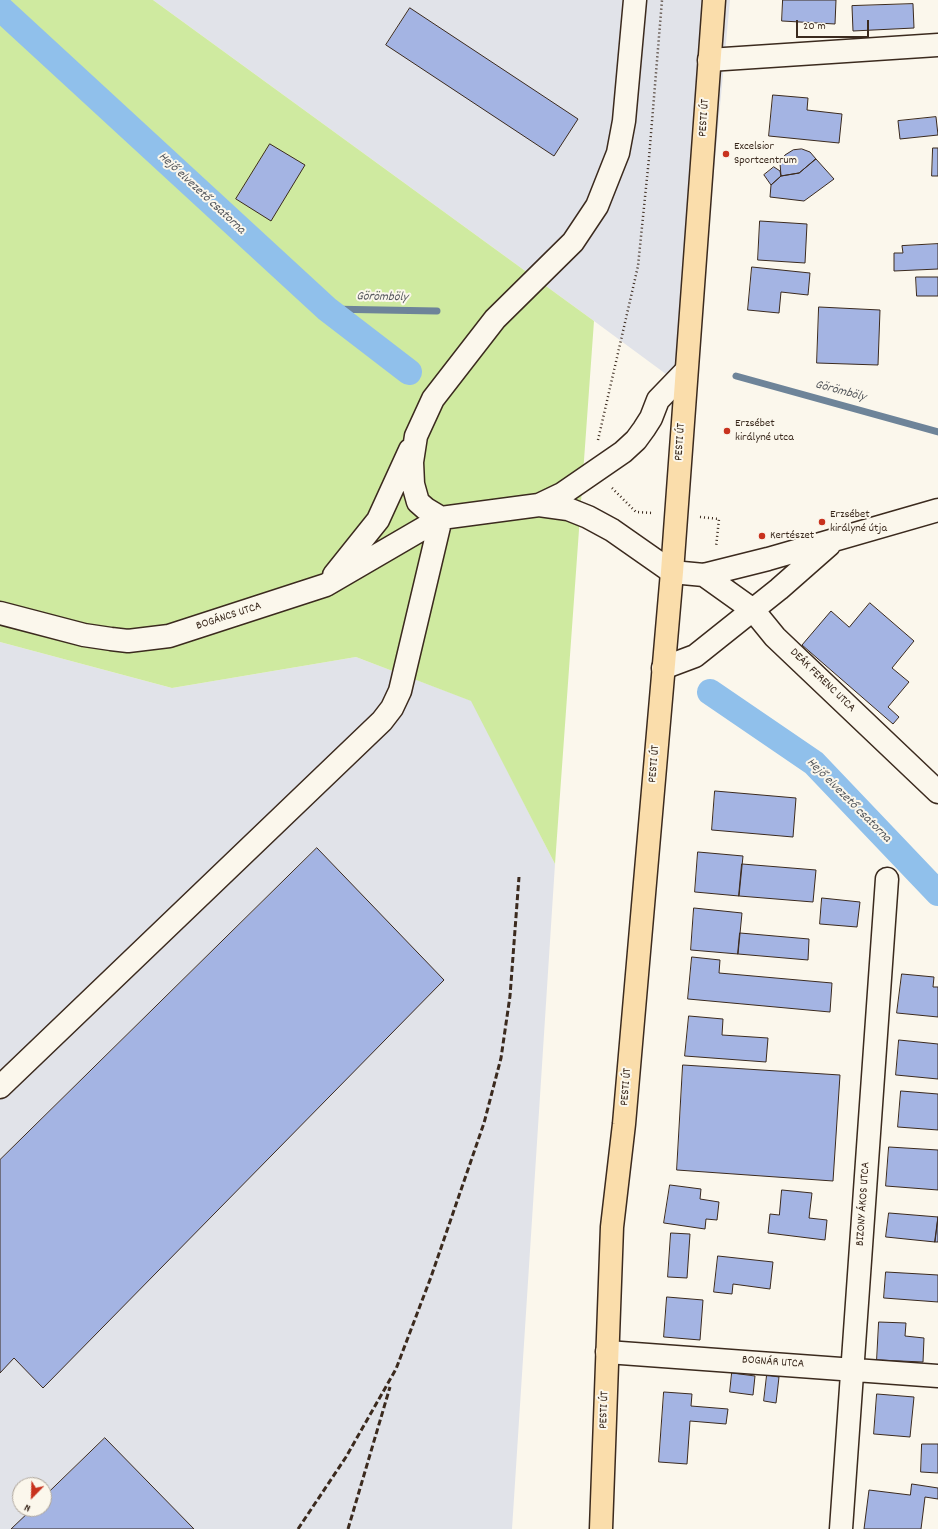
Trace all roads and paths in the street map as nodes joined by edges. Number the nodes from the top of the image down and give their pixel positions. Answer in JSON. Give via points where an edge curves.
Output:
{"nodes":[{"id":1,"x":635,"y":0,"type":"edge"},
{"id":2,"x":662,"y":0,"type":"edge"},
{"id":3,"x":714,"y":0,"type":"edge"},
{"id":4,"x":938,"y":45,"type":"edge"},
{"id":5,"x":709,"y":60,"type":"junction"},
{"id":6,"x":686,"y":371,"type":"junction"},
{"id":7,"x":416,"y":436,"type":"junction"},
{"id":8,"x":593,"y":472,"type":"junction"},
{"id":9,"x":539,"y":505,"type":"junction"},
{"id":10,"x":938,"y":510,"type":"edge"},
{"id":11,"x":676,"y":515,"type":"junction"},
{"id":12,"x":441,"y":518,"type":"junction"},
{"id":13,"x":719,"y":519,"type":"dead end"},
{"id":14,"x":835,"y":540,"type":"junction"},
{"id":15,"x":672,"y":572,"type":"junction"},
{"id":16,"x":704,"y":575,"type":"junction"},
{"id":17,"x":326,"y":585,"type":"junction"},
{"id":18,"x":753,"y":610,"type":"junction"},
{"id":19,"x":0,"y":613,"type":"edge"},
{"id":20,"x":663,"y":668,"type":"junction"},
{"id":21,"x":938,"y":792,"type":"edge"},
{"id":22,"x":887,"y":879,"type":"dead end"},
{"id":23,"x":0,"y":1087,"type":"edge"},
{"id":24,"x":607,"y":1352,"type":"junction"},
{"id":25,"x":852,"y":1369,"type":"junction"},
{"id":26,"x":938,"y":1376,"type":"edge"},
{"id":27,"x":601,"y":1529,"type":"edge"},
{"id":28,"x":841,"y":1529,"type":"edge"}],
"edges":[{"from":1,"to":7,"type":"street","via":[[624,121],[618,154],[597,206],[573,242],[495,319],[433,400]]},
{"from":2,"to":8,"type":"path","via":[[638,266],[595,451]]},
{"from":3,"to":5,"type":"main road","name":"PESTI ÚT"},
{"from":4,"to":5,"type":"street"},
{"from":5,"to":6,"type":"main road","name":"PESTI ÚT"},
{"from":6,"to":8,"type":"street","via":[[658,400],[651,418],[636,440]]},
{"from":6,"to":11,"type":"main road","name":"PESTI ÚT"},
{"from":7,"to":12,"type":"street","via":[[412,462],[413,484],[418,502]]},
{"from":7,"to":17,"type":"street","via":[[378,520]]},
{"from":8,"to":9,"type":"street","via":[[562,494]]},
{"from":8,"to":11,"type":"path","via":[[636,512]]},
{"from":9,"to":12,"type":"street"},
{"from":9,"to":15,"type":"street","via":[[568,509],[588,517],[632,543]]},
{"from":10,"to":14,"type":"street"},
{"from":11,"to":13,"type":"path"},
{"from":11,"to":15,"type":"main road","name":"PESTI ÚT"},
{"from":12,"to":17,"type":"street","name":"BOGÁNCS UTCA"},
{"from":12,"to":23,"type":"street","via":[[400,691],[382,721]]},
{"from":14,"to":16,"type":"street","via":[[768,560]]},
{"from":14,"to":18,"type":"street"},
{"from":15,"to":16,"type":"street"},
{"from":15,"to":20,"type":"main road","name":"PESTI ÚT"},
{"from":16,"to":18,"type":"street","name":"DEÁK FERENC UTCA"},
{"from":17,"to":19,"type":"street","name":"BOGÁNCS UTCA","via":[[169,636],[128,641],[84,635]]},
{"from":18,"to":20,"type":"street","via":[[695,656]]},
{"from":18,"to":21,"type":"street","name":"DEÁK FERENC UTCA","via":[[775,637]]},
{"from":20,"to":24,"type":"main road","name":"PESTI ÚT","via":[[624,1124],[612,1227]]},
{"from":22,"to":25,"type":"street","name":"BIZONY ÁKOS UTCA"},
{"from":24,"to":25,"type":"street","name":"BOGNÁR UTCA"},
{"from":24,"to":27,"type":"main road","name":"PESTI ÚT"},
{"from":25,"to":26,"type":"street","name":"BOGNÁR UTCA"},
{"from":25,"to":28,"type":"street","name":"BIZONY ÁKOS UTCA"}]}
